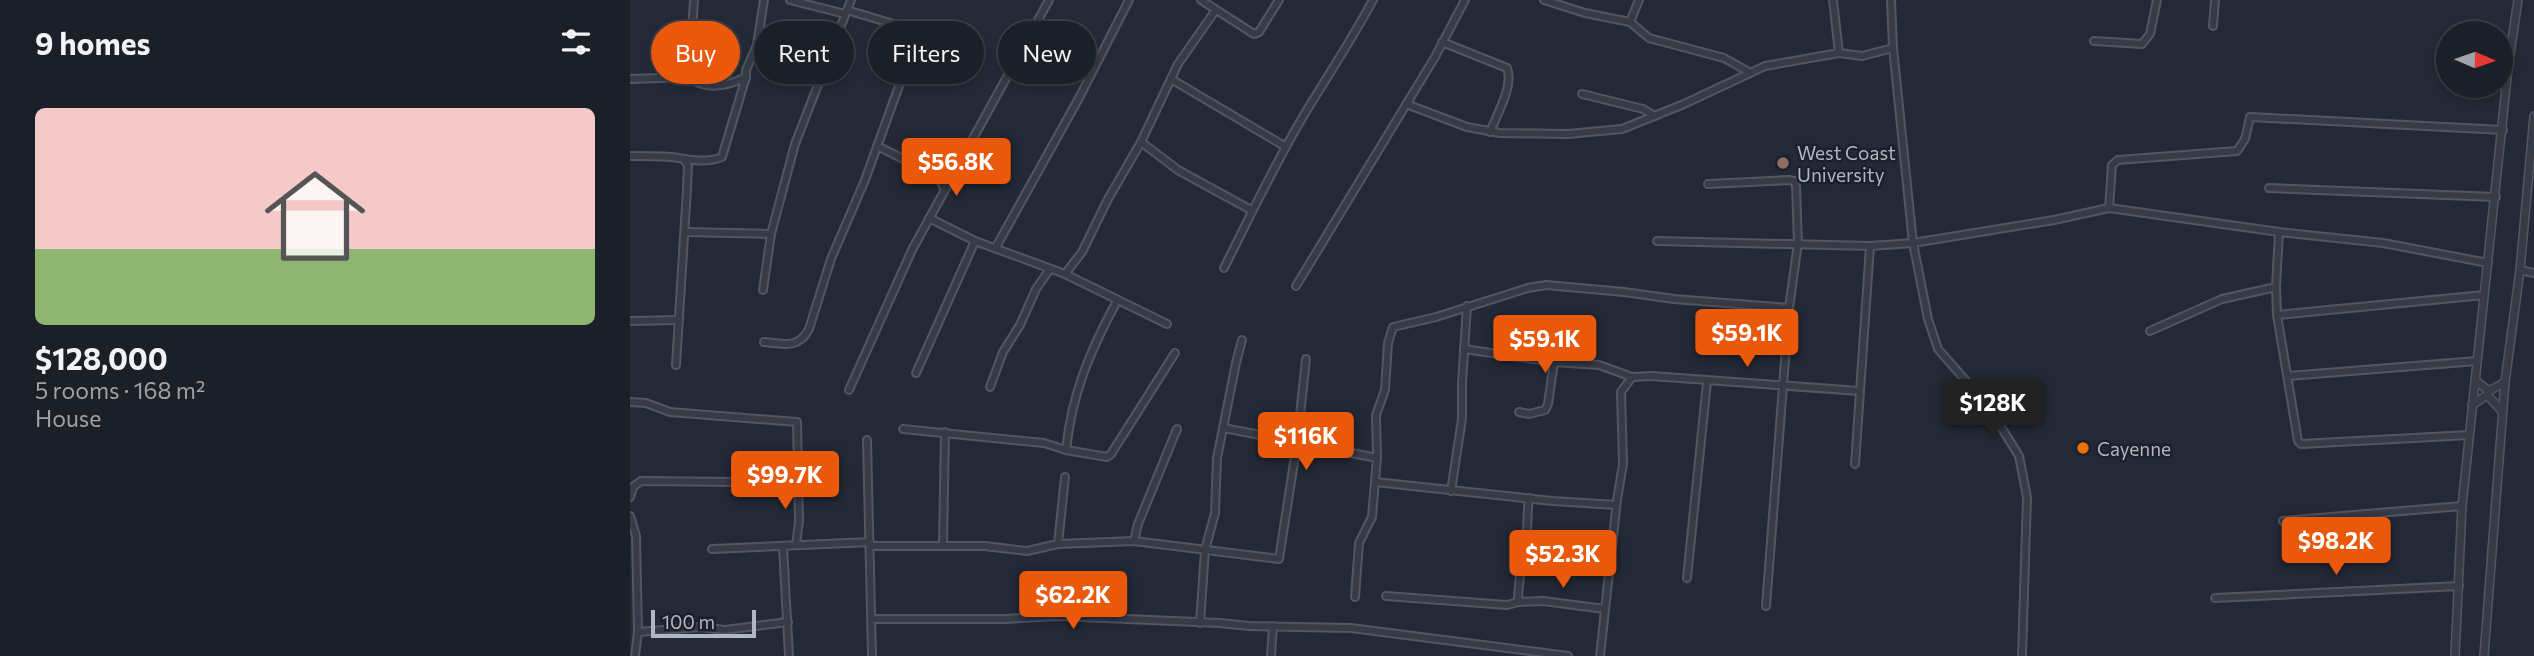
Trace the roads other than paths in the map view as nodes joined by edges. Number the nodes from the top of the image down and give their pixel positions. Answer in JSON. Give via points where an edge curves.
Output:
{"nodes":[{"id":1,"x":694,"y":0,"type":"edge"},
{"id":2,"x":764,"y":0,"type":"edge"},
{"id":3,"x":790,"y":0,"type":"edge"},
{"id":4,"x":851,"y":0,"type":"edge"},
{"id":5,"x":1049,"y":0,"type":"edge"},
{"id":6,"x":1129,"y":0,"type":"edge"},
{"id":7,"x":1201,"y":0,"type":"edge"},
{"id":8,"x":1279,"y":0,"type":"edge"},
{"id":9,"x":1373,"y":0,"type":"edge"},
{"id":10,"x":1465,"y":0,"type":"edge"},
{"id":11,"x":1544,"y":0,"type":"edge"},
{"id":12,"x":1639,"y":0,"type":"edge"},
{"id":13,"x":1833,"y":0,"type":"edge"},
{"id":14,"x":1891,"y":0,"type":"edge"},
{"id":15,"x":2157,"y":0,"type":"edge"},
{"id":16,"x":2216,"y":0,"type":"edge"},
{"id":17,"x":2518,"y":0,"type":"edge"},
{"id":18,"x":1215,"y":11,"type":"junction"},
{"id":19,"x":846,"y":12,"type":"junction"},
{"id":20,"x":693,"y":21,"type":"edge"},
{"id":21,"x":1630,"y":22,"type":"junction"},
{"id":22,"x":2213,"y":26,"type":"dead end"},
{"id":23,"x":2094,"y":41,"type":"dead end"},
{"id":24,"x":1442,"y":42,"type":"junction"},
{"id":25,"x":1894,"y":48,"type":"junction"},
{"id":26,"x":1839,"y":53,"type":"junction"},
{"id":27,"x":1749,"y":72,"type":"junction"},
{"id":28,"x":746,"y":77,"type":"junction"},
{"id":29,"x":651,"y":78,"type":"edge"},
{"id":30,"x":630,"y":79,"type":"edge"},
{"id":31,"x":1171,"y":79,"type":"junction"},
{"id":32,"x":740,"y":80,"type":"edge"},
{"id":33,"x":696,"y":84,"type":"edge"},
{"id":34,"x":728,"y":84,"type":"edge"},
{"id":35,"x":1582,"y":94,"type":"dead end"},
{"id":36,"x":1406,"y":104,"type":"junction"},
{"id":37,"x":1655,"y":116,"type":"junction"},
{"id":38,"x":2534,"y":116,"type":"edge"},
{"id":39,"x":2503,"y":130,"type":"junction"},
{"id":40,"x":1490,"y":132,"type":"junction"},
{"id":41,"x":1141,"y":142,"type":"junction"},
{"id":42,"x":877,"y":146,"type":"junction"},
{"id":43,"x":1286,"y":147,"type":"junction"},
{"id":44,"x":630,"y":156,"type":"edge"},
{"id":45,"x":685,"y":161,"type":"junction"},
{"id":46,"x":1708,"y":184,"type":"dead end"},
{"id":47,"x":2269,"y":188,"type":"dead end"},
{"id":48,"x":946,"y":190,"type":"junction"},
{"id":49,"x":2496,"y":197,"type":"junction"},
{"id":50,"x":2109,"y":208,"type":"junction"},
{"id":51,"x":1251,"y":210,"type":"junction"},
{"id":52,"x":929,"y":218,"type":"junction"},
{"id":53,"x":685,"y":232,"type":"junction"},
{"id":54,"x":2279,"y":232,"type":"junction"},
{"id":55,"x":771,"y":234,"type":"junction"},
{"id":56,"x":975,"y":241,"type":"junction"},
{"id":57,"x":1657,"y":241,"type":"dead end"},
{"id":58,"x":1798,"y":243,"type":"junction"},
{"id":59,"x":1913,"y":243,"type":"junction"},
{"id":60,"x":1870,"y":246,"type":"junction"},
{"id":61,"x":996,"y":247,"type":"junction"},
{"id":62,"x":2488,"y":263,"type":"junction"},
{"id":63,"x":1224,"y":268,"type":"dead end"},
{"id":64,"x":1050,"y":269,"type":"junction"},
{"id":65,"x":2520,"y":270,"type":"junction"},
{"id":66,"x":2534,"y":273,"type":"edge"},
{"id":67,"x":1065,"y":274,"type":"junction"},
{"id":68,"x":1296,"y":286,"type":"dead end"},
{"id":69,"x":2276,"y":287,"type":"junction"},
{"id":70,"x":763,"y":290,"type":"dead end"},
{"id":71,"x":2484,"y":295,"type":"junction"},
{"id":72,"x":1117,"y":301,"type":"junction"},
{"id":73,"x":1467,"y":306,"type":"junction"},
{"id":74,"x":1788,"y":308,"type":"junction"},
{"id":75,"x":2277,"y":315,"type":"junction"},
{"id":76,"x":680,"y":320,"type":"junction"},
{"id":77,"x":630,"y":321,"type":"edge"},
{"id":78,"x":1167,"y":324,"type":"dead end"},
{"id":79,"x":2150,"y":331,"type":"dead end"},
{"id":80,"x":1242,"y":340,"type":"dead end"},
{"id":81,"x":764,"y":342,"type":"dead end"},
{"id":82,"x":1464,"y":349,"type":"junction"},
{"id":83,"x":1175,"y":353,"type":"dead end"},
{"id":84,"x":1306,"y":359,"type":"dead end"},
{"id":85,"x":2477,"y":361,"type":"junction"},
{"id":86,"x":1554,"y":362,"type":"junction"},
{"id":87,"x":676,"y":365,"type":"dead end"},
{"id":88,"x":916,"y":373,"type":"dead end"},
{"id":89,"x":2288,"y":376,"type":"junction"},
{"id":90,"x":1632,"y":377,"type":"junction"},
{"id":91,"x":2475,"y":380,"type":"junction"},
{"id":92,"x":1707,"y":382,"type":"junction"},
{"id":93,"x":2505,"y":382,"type":"junction"},
{"id":94,"x":1782,"y":385,"type":"junction"},
{"id":95,"x":990,"y":387,"type":"dead end"},
{"id":96,"x":849,"y":390,"type":"dead end"},
{"id":97,"x":1860,"y":391,"type":"junction"},
{"id":98,"x":630,"y":402,"type":"edge"},
{"id":99,"x":2472,"y":404,"type":"junction"},
{"id":100,"x":2502,"y":411,"type":"junction"},
{"id":101,"x":1519,"y":412,"type":"dead end"},
{"id":102,"x":1224,"y":428,"type":"junction"},
{"id":103,"x":903,"y":429,"type":"dead end"},
{"id":104,"x":1177,"y":429,"type":"dead end"},
{"id":105,"x":945,"y":432,"type":"junction"},
{"id":106,"x":2469,"y":435,"type":"junction"},
{"id":107,"x":867,"y":440,"type":"dead end"},
{"id":108,"x":1297,"y":443,"type":"junction"},
{"id":109,"x":1066,"y":450,"type":"junction"},
{"id":110,"x":1377,"y":458,"type":"junction"},
{"id":111,"x":1855,"y":464,"type":"dead end"},
{"id":112,"x":1065,"y":477,"type":"dead end"},
{"id":113,"x":797,"y":478,"type":"junction"},
{"id":114,"x":1376,"y":482,"type":"junction"},
{"id":115,"x":1451,"y":491,"type":"junction"},
{"id":116,"x":630,"y":497,"type":"edge"},
{"id":117,"x":1529,"y":498,"type":"junction"},
{"id":118,"x":1616,"y":505,"type":"junction"},
{"id":119,"x":2462,"y":506,"type":"junction"},
{"id":120,"x":630,"y":516,"type":"edge"},
{"id":121,"x":2283,"y":521,"type":"dead end"},
{"id":122,"x":1134,"y":541,"type":"junction"},
{"id":123,"x":871,"y":544,"type":"junction"},
{"id":124,"x":1058,"y":544,"type":"junction"},
{"id":125,"x":796,"y":545,"type":"junction"},
{"id":126,"x":943,"y":545,"type":"junction"},
{"id":127,"x":783,"y":547,"type":"junction"},
{"id":128,"x":712,"y":549,"type":"dead end"},
{"id":129,"x":1205,"y":550,"type":"junction"},
{"id":130,"x":1686,"y":578,"type":"dead end"},
{"id":131,"x":2459,"y":586,"type":"junction"},
{"id":132,"x":1386,"y":596,"type":"dead end"},
{"id":133,"x":1355,"y":597,"type":"dead end"},
{"id":134,"x":2215,"y":598,"type":"dead end"},
{"id":135,"x":1518,"y":602,"type":"junction"},
{"id":136,"x":1766,"y":606,"type":"dead end"},
{"id":137,"x":1605,"y":609,"type":"junction"},
{"id":138,"x":873,"y":619,"type":"junction"},
{"id":139,"x":788,"y":622,"type":"junction"},
{"id":140,"x":1200,"y":623,"type":"junction"},
{"id":141,"x":1273,"y":626,"type":"junction"},
{"id":142,"x":635,"y":630,"type":"edge"},
{"id":143,"x":635,"y":656,"type":"edge"},
{"id":144,"x":789,"y":656,"type":"edge"},
{"id":145,"x":872,"y":656,"type":"edge"},
{"id":146,"x":1271,"y":656,"type":"edge"},
{"id":147,"x":1568,"y":656,"type":"edge"},
{"id":148,"x":1600,"y":656,"type":"edge"},
{"id":149,"x":2022,"y":656,"type":"edge"},
{"id":150,"x":2455,"y":656,"type":"edge"},
{"id":151,"x":2483,"y":656,"type":"edge"}],
"edges":[{"from":1,"to":20,"type":"street"},
{"from":2,"to":28,"type":"street"},
{"from":3,"to":19,"type":"street"},
{"from":4,"to":19,"type":"street"},
{"from":5,"to":48,"type":"street"},
{"from":6,"to":61,"type":"street"},
{"from":7,"to":18,"type":"street"},
{"from":8,"to":18,"type":"street","via":[[1254,34]]},
{"from":9,"to":43,"type":"street"},
{"from":10,"to":24,"type":"street"},
{"from":11,"to":21,"type":"street"},
{"from":12,"to":21,"type":"street"},
{"from":13,"to":26,"type":"street"},
{"from":14,"to":25,"type":"street"},
{"from":15,"to":23,"type":"street","via":[[2150,34],[2142,44]]},
{"from":16,"to":22,"type":"street"},
{"from":17,"to":39,"type":"street"},
{"from":18,"to":31,"type":"street"},
{"from":19,"to":42,"type":"street","via":[[915,33]]},
{"from":19,"to":55,"type":"street","via":[[795,144]]},
{"from":21,"to":27,"type":"street","via":[[1649,38],[1724,58]]},
{"from":24,"to":36,"type":"street"},
{"from":24,"to":40,"type":"street","via":[[1507,68],[1508,86]]},
{"from":25,"to":26,"type":"street","via":[[1862,56]]},
{"from":25,"to":59,"type":"street"},
{"from":26,"to":27,"type":"street"},
{"from":27,"to":37,"type":"street"},
{"from":28,"to":32,"type":"street"},
{"from":28,"to":45,"type":"street","via":[[722,158]]},
{"from":29,"to":30,"type":"street"},
{"from":31,"to":41,"type":"street"},
{"from":31,"to":43,"type":"street"},
{"from":33,"to":34,"type":"street"},
{"from":35,"to":37,"type":"street"},
{"from":36,"to":40,"type":"street"},
{"from":36,"to":68,"type":"street"},
{"from":37,"to":40,"type":"street","via":[[1622,129],[1568,134]]},
{"from":38,"to":65,"type":"street"},
{"from":39,"to":49,"type":"street"},
{"from":39,"to":50,"type":"street","via":[[2250,117],[2237,151],[2118,160],[2112,166]]},
{"from":41,"to":51,"type":"street","via":[[1178,170]]},
{"from":41,"to":67,"type":"street","via":[[1082,252]]},
{"from":42,"to":48,"type":"street","via":[[938,176]]},
{"from":42,"to":81,"type":"street","via":[[805,337],[791,345]]},
{"from":43,"to":51,"type":"street"},
{"from":44,"to":45,"type":"street"},
{"from":45,"to":53,"type":"street"},
{"from":46,"to":58,"type":"street","via":[[1794,181]]},
{"from":47,"to":49,"type":"street"},
{"from":48,"to":52,"type":"street"},
{"from":49,"to":62,"type":"street"},
{"from":50,"to":54,"type":"street"},
{"from":50,"to":59,"type":"street"},
{"from":51,"to":63,"type":"street"},
{"from":52,"to":56,"type":"street"},
{"from":52,"to":96,"type":"street"},
{"from":53,"to":55,"type":"street"},
{"from":53,"to":76,"type":"street"},
{"from":54,"to":62,"type":"street","via":[[2383,243]]},
{"from":54,"to":69,"type":"street"},
{"from":55,"to":70,"type":"street"},
{"from":56,"to":61,"type":"street"},
{"from":56,"to":88,"type":"street"},
{"from":57,"to":58,"type":"street"},
{"from":58,"to":60,"type":"street"},
{"from":58,"to":74,"type":"street"},
{"from":59,"to":60,"type":"street"},
{"from":59,"to":149,"type":"street","via":[[1938,349],[1988,406],[2019,457],[2027,497]]},
{"from":60,"to":97,"type":"street"},
{"from":61,"to":64,"type":"street"},
{"from":62,"to":71,"type":"street"},
{"from":64,"to":67,"type":"street"},
{"from":64,"to":95,"type":"street","via":[[1003,352]]},
{"from":65,"to":66,"type":"street"},
{"from":65,"to":93,"type":"street"},
{"from":67,"to":72,"type":"street"},
{"from":69,"to":75,"type":"street"},
{"from":69,"to":79,"type":"street","via":[[2222,299]]},
{"from":71,"to":75,"type":"street"},
{"from":71,"to":85,"type":"street"},
{"from":72,"to":78,"type":"street"},
{"from":72,"to":109,"type":"street","via":[[1080,377]]},
{"from":73,"to":74,"type":"street","via":[[1546,285]]},
{"from":73,"to":82,"type":"street"},
{"from":73,"to":110,"type":"street","via":[[1394,327],[1388,343],[1385,390],[1376,415]]},
{"from":74,"to":94,"type":"street"},
{"from":75,"to":89,"type":"street"},
{"from":76,"to":77,"type":"street"},
{"from":76,"to":87,"type":"street"},
{"from":80,"to":102,"type":"street"},
{"from":82,"to":86,"type":"street"},
{"from":82,"to":115,"type":"street","via":[[1462,419]]},
{"from":83,"to":109,"type":"street","via":[[1111,454],[1101,457]]},
{"from":84,"to":108,"type":"street"},
{"from":85,"to":89,"type":"street"},
{"from":85,"to":91,"type":"street"},
{"from":86,"to":90,"type":"street","via":[[1599,365]]},
{"from":86,"to":101,"type":"street","via":[[1545,410],[1539,414]]},
{"from":89,"to":106,"type":"street","via":[[2301,444]]},
{"from":90,"to":92,"type":"street"},
{"from":90,"to":118,"type":"street","via":[[1621,392],[1624,448]]},
{"from":91,"to":93,"type":"street","via":[[2488,390]]},
{"from":91,"to":99,"type":"street"},
{"from":92,"to":94,"type":"street"},
{"from":92,"to":130,"type":"street"},
{"from":93,"to":100,"type":"street"},
{"from":94,"to":97,"type":"street"},
{"from":94,"to":136,"type":"street"},
{"from":97,"to":111,"type":"street"},
{"from":98,"to":113,"type":"street","via":[[670,412],[797,422]]},
{"from":99,"to":100,"type":"street","via":[[2487,396]]},
{"from":99,"to":106,"type":"street"},
{"from":100,"to":151,"type":"street"},
{"from":102,"to":108,"type":"street"},
{"from":102,"to":129,"type":"street","via":[[1216,469],[1215,513]]},
{"from":103,"to":105,"type":"street"},
{"from":104,"to":122,"type":"street"},
{"from":105,"to":109,"type":"street","via":[[1044,443]]},
{"from":105,"to":126,"type":"street"},
{"from":106,"to":119,"type":"street"},
{"from":107,"to":123,"type":"street"},
{"from":108,"to":110,"type":"street"},
{"from":108,"to":129,"type":"street","via":[[1279,559]]},
{"from":110,"to":114,"type":"street"},
{"from":112,"to":124,"type":"street"},
{"from":113,"to":116,"type":"street","via":[[641,481]]},
{"from":113,"to":125,"type":"street"},
{"from":114,"to":115,"type":"street"},
{"from":114,"to":133,"type":"street","via":[[1372,517],[1359,543]]},
{"from":115,"to":117,"type":"street"},
{"from":117,"to":118,"type":"street"},
{"from":117,"to":135,"type":"street"},
{"from":118,"to":137,"type":"street"},
{"from":119,"to":121,"type":"street"},
{"from":119,"to":131,"type":"street"},
{"from":120,"to":142,"type":"street","via":[[636,536]]},
{"from":122,"to":124,"type":"street"},
{"from":122,"to":129,"type":"street"},
{"from":123,"to":125,"type":"street"},
{"from":123,"to":126,"type":"street"},
{"from":123,"to":138,"type":"street"},
{"from":124,"to":126,"type":"street","via":[[1027,551]]},
{"from":125,"to":127,"type":"street"},
{"from":127,"to":128,"type":"street"},
{"from":127,"to":139,"type":"street"},
{"from":129,"to":140,"type":"street"},
{"from":131,"to":134,"type":"street"},
{"from":131,"to":150,"type":"street"},
{"from":132,"to":135,"type":"street"},
{"from":135,"to":137,"type":"street"},
{"from":137,"to":148,"type":"street"},
{"from":138,"to":140,"type":"street","via":[[1057,616]]},
{"from":138,"to":145,"type":"street"},
{"from":139,"to":142,"type":"street","via":[[725,630]]},
{"from":139,"to":144,"type":"street"},
{"from":140,"to":141,"type":"street"},
{"from":141,"to":146,"type":"street"},
{"from":141,"to":147,"type":"street","via":[[1351,628]]},
{"from":142,"to":143,"type":"street"}]}
